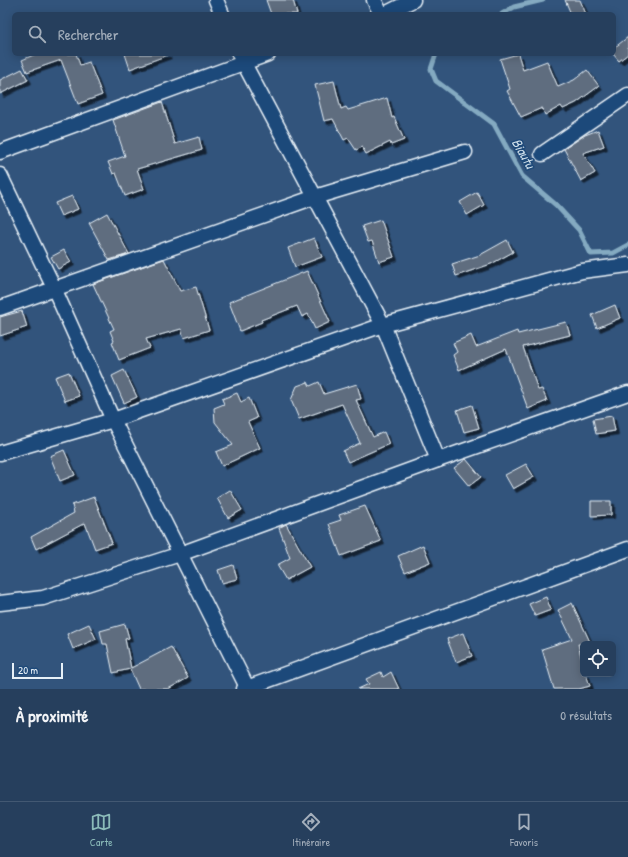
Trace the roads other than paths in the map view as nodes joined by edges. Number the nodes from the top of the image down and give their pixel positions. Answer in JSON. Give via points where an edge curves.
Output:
{"nodes":[{"id":1,"x":216,"y":0,"type":"edge"},
{"id":2,"x":374,"y":0,"type":"edge"},
{"id":3,"x":413,"y":0,"type":"edge"},
{"id":4,"x":221,"y":12,"type":"edge"},
{"id":5,"x":380,"y":12,"type":"edge"},
{"id":6,"x":389,"y":12,"type":"edge"},
{"id":7,"x":254,"y":56,"type":"edge"},
{"id":8,"x":241,"y":58,"type":"edge"},
{"id":9,"x":628,"y":96,"type":"edge"},
{"id":10,"x":0,"y":152,"type":"edge"},
{"id":11,"x":465,"y":152,"type":"dead end"},
{"id":12,"x":542,"y":154,"type":"dead end"},
{"id":13,"x":0,"y":175,"type":"edge"},
{"id":14,"x":315,"y":197,"type":"junction"},
{"id":15,"x":628,"y":265,"type":"edge"},
{"id":16,"x":54,"y":288,"type":"junction"},
{"id":17,"x":0,"y":308,"type":"edge"},
{"id":18,"x":383,"y":326,"type":"junction"},
{"id":19,"x":628,"y":393,"type":"edge"},
{"id":20,"x":113,"y":420,"type":"junction"},
{"id":21,"x":0,"y":453,"type":"edge"},
{"id":22,"x":438,"y":460,"type":"junction"},
{"id":23,"x":628,"y":549,"type":"edge"},
{"id":24,"x":180,"y":554,"type":"junction"},
{"id":25,"x":0,"y":603,"type":"edge"},
{"id":26,"x":247,"y":689,"type":"edge"}],
"edges":[{"from":1,"to":4,"type":"street"},
{"from":2,"to":5,"type":"street"},
{"from":3,"to":6,"type":"street"},
{"from":7,"to":8,"type":"street"},
{"from":8,"to":10,"type":"street"},
{"from":8,"to":14,"type":"street"},
{"from":9,"to":12,"type":"street"},
{"from":11,"to":14,"type":"street"},
{"from":13,"to":16,"type":"street"},
{"from":14,"to":16,"type":"street"},
{"from":14,"to":18,"type":"street"},
{"from":15,"to":18,"type":"street","via":[[582,271]]},
{"from":16,"to":17,"type":"street"},
{"from":16,"to":20,"type":"street"},
{"from":18,"to":20,"type":"street"},
{"from":18,"to":22,"type":"street"},
{"from":19,"to":22,"type":"street"},
{"from":20,"to":21,"type":"street"},
{"from":20,"to":24,"type":"street"},
{"from":22,"to":24,"type":"street"},
{"from":23,"to":26,"type":"street"},
{"from":24,"to":25,"type":"street","via":[[43,598]]},
{"from":24,"to":26,"type":"street"}]}
